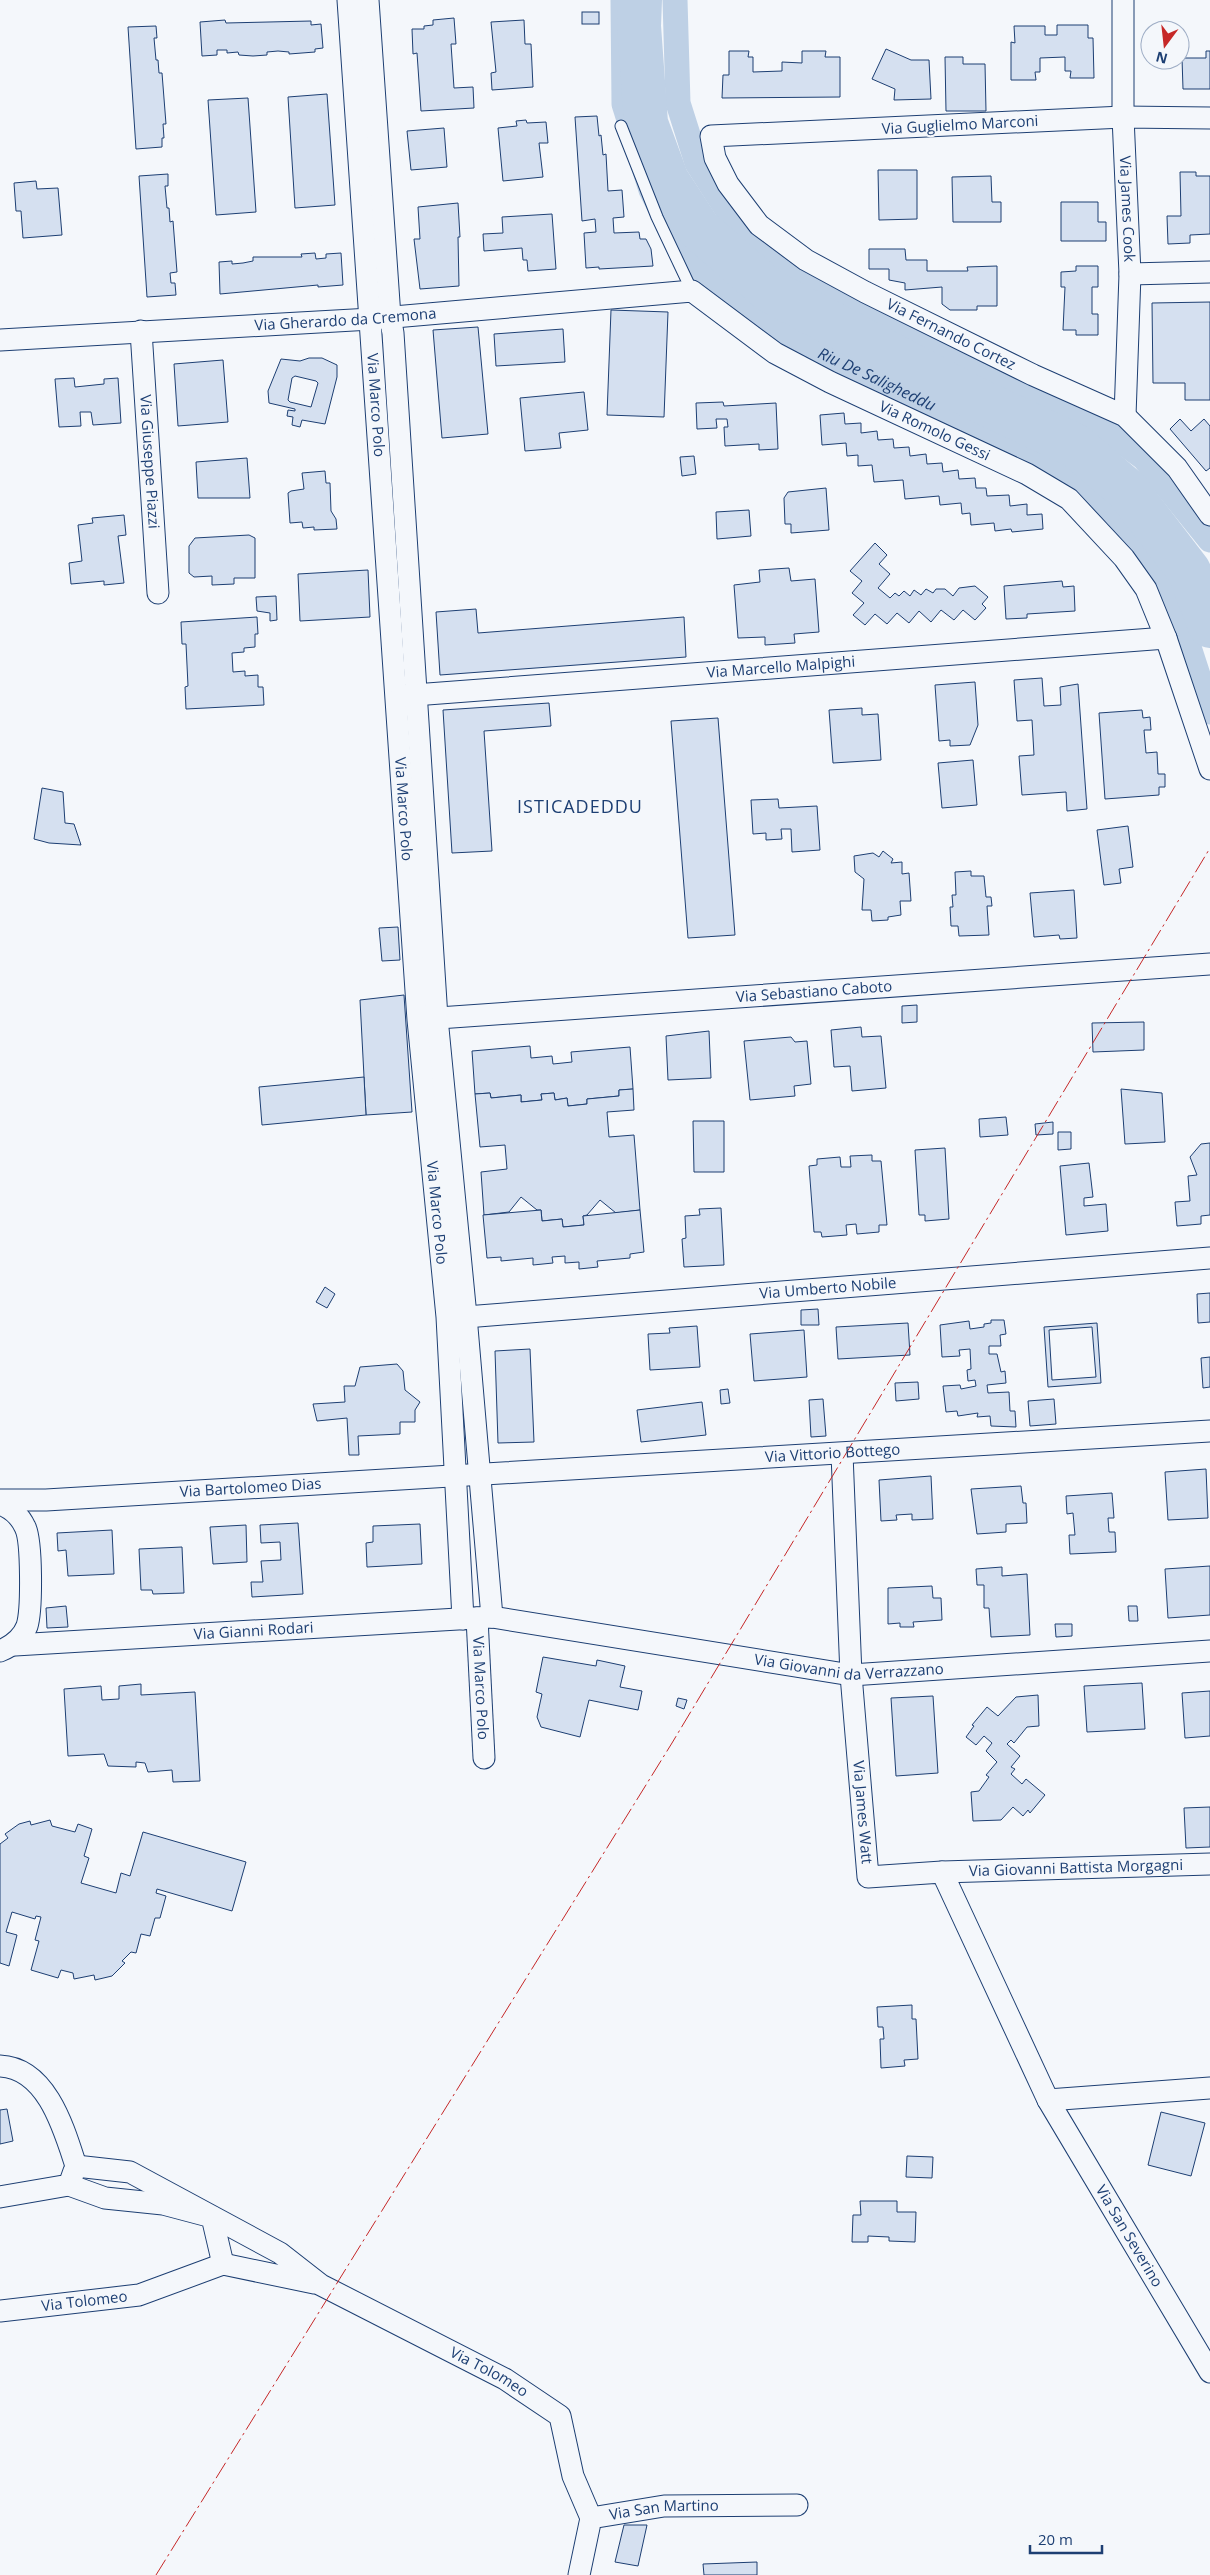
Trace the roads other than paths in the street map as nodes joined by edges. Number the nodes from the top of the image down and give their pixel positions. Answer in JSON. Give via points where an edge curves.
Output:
{"nodes":[{"id":1,"x":348,"y":0,"type":"edge"},
{"id":2,"x":368,"y":0,"type":"edge"},
{"id":3,"x":1123,"y":0,"type":"edge"},
{"id":4,"x":1124,"y":117,"type":"junction"},
{"id":5,"x":1210,"y":118,"type":"edge"},
{"id":6,"x":622,"y":126,"type":"dead end"},
{"id":7,"x":710,"y":136,"type":"joint"},
{"id":8,"x":1210,"y":272,"type":"edge"},
{"id":9,"x":1130,"y":274,"type":"junction"},
{"id":10,"x":692,"y":291,"type":"junction"},
{"id":11,"x":380,"y":318,"type":"junction"},
{"id":12,"x":141,"y":331,"type":"junction"},
{"id":13,"x":0,"y":340,"type":"edge"},
{"id":14,"x":1125,"y":416,"type":"junction"},
{"id":15,"x":1210,"y":515,"type":"edge"},
{"id":16,"x":158,"y":593,"type":"dead end"},
{"id":17,"x":1166,"y":638,"type":"junction"},
{"id":18,"x":405,"y":696,"type":"junction"},
{"id":19,"x":1210,"y":769,"type":"edge"},
{"id":20,"x":1210,"y":964,"type":"edge"},
{"id":21,"x":428,"y":1019,"type":"junction"},
{"id":22,"x":1210,"y":1258,"type":"edge"},
{"id":23,"x":457,"y":1317,"type":"junction"},
{"id":24,"x":1210,"y":1431,"type":"edge"},
{"id":25,"x":842,"y":1454,"type":"junction"},
{"id":26,"x":480,"y":1475,"type":"junction"},
{"id":27,"x":456,"y":1476,"type":"junction"},
{"id":28,"x":0,"y":1500,"type":"edge"},
{"id":29,"x":46,"y":1500,"type":"junction"},
{"id":30,"x":0,"y":1504,"type":"edge"},
{"id":31,"x":26,"y":1528,"type":"junction"},
{"id":32,"x":477,"y":1618,"type":"junction"},
{"id":33,"x":7,"y":1648,"type":"edge"},
{"id":34,"x":1210,"y":1651,"type":"edge"},
{"id":35,"x":851,"y":1675,"type":"junction"},
{"id":36,"x":484,"y":1758,"type":"dead end"},
{"id":37,"x":1210,"y":1864,"type":"edge"},
{"id":38,"x":942,"y":1872,"type":"junction"},
{"id":39,"x":0,"y":2066,"type":"edge"},
{"id":40,"x":1210,"y":2088,"type":"edge"},
{"id":41,"x":1048,"y":2100,"type":"junction"},
{"id":42,"x":73,"y":2176,"type":"junction"},
{"id":43,"x":0,"y":2197,"type":"edge"},
{"id":44,"x":212,"y":2217,"type":"junction"},
{"id":45,"x":223,"y":2264,"type":"junction"},
{"id":46,"x":321,"y":2285,"type":"junction"},
{"id":47,"x":0,"y":2311,"type":"edge"},
{"id":48,"x":1210,"y":2372,"type":"edge"},
{"id":49,"x":797,"y":2505,"type":"dead end"},
{"id":50,"x":591,"y":2518,"type":"junction"},
{"id":51,"x":579,"y":2575,"type":"edge"}],
"edges":[{"from":1,"to":11,"type":"street","name":"Via Marco Polo"},
{"from":2,"to":11,"type":"street","name":"Via Marco Polo"},
{"from":3,"to":4,"type":"street","name":"Via James Cook"},
{"from":4,"to":5,"type":"street","name":"Via Guglielmo Marconi"},
{"from":4,"to":7,"type":"street","name":"Via Guglielmo Marconi"},
{"from":4,"to":9,"type":"street","name":"Via James Cook"},
{"from":6,"to":10,"type":"lane","name":"Via Romolo Gessi","via":[[657,217]]},
{"from":7,"to":14,"type":"street","name":"Via Fernando Cortez","via":[[715,158],[728,184],[759,225],[806,260],[1033,375]]},
{"from":8,"to":9,"type":"street"},
{"from":9,"to":14,"type":"street","name":"Via James Cook"},
{"from":10,"to":11,"type":"street","name":"Via Gherardo da Cremona"},
{"from":10,"to":17,"type":"street","name":"Via Romolo Gessi","via":[[775,353],[1028,474],[1069,499],[1124,558],[1146,589]]},
{"from":11,"to":12,"type":"street","name":"Via Gherardo da Cremona"},
{"from":11,"to":18,"type":"street","name":"Via Marco Polo","via":[[393,333]]},
{"from":12,"to":13,"type":"street","name":"Via Gherardo da Cremona"},
{"from":12,"to":16,"type":"street","name":"Via Giuseppe Piazzi"},
{"from":14,"to":15,"type":"street","name":"Via Fernando Cortez","via":[[1177,468]]},
{"from":17,"to":18,"type":"street","name":"Via Marcello Malpighi"},
{"from":17,"to":19,"type":"street","name":"Via Romolo Gessi"},
{"from":18,"to":21,"type":"street","name":"Via Marco Polo"},
{"from":20,"to":21,"type":"street","name":"Via Sebastiano Caboto"},
{"from":21,"to":23,"type":"street","name":"Via Marco Polo"},
{"from":22,"to":23,"type":"street","name":"Via Umberto Nobile"},
{"from":23,"to":26,"type":"street","name":"Via Marco Polo"},
{"from":23,"to":27,"type":"street","name":"Via Marco Polo"},
{"from":24,"to":25,"type":"street","name":"Via Vittorio Bottego"},
{"from":25,"to":26,"type":"street","name":"Via Vittorio Bottego"},
{"from":25,"to":35,"type":"street","name":"Via James Watt"},
{"from":26,"to":27,"type":"street","name":"Via Vittorio Bottego"},
{"from":26,"to":32,"type":"street","name":"Via Marco Polo"},
{"from":27,"to":29,"type":"street","name":"Via Bartolomeo Dias"},
{"from":27,"to":32,"type":"street","name":"Via Marco Polo"},
{"from":28,"to":29,"type":"street","name":"Via Bartolomeo Dias"},
{"from":29,"to":31,"type":"street"},
{"from":30,"to":31,"type":"street","via":[[17,1514]]},
{"from":31,"to":33,"type":"street","via":[[30,1609],[26,1627]]},
{"from":32,"to":33,"type":"street","name":"Via Gianni Rodari"},
{"from":32,"to":35,"type":"street","name":"Via Giovanni da Verrazzano"},
{"from":32,"to":36,"type":"street","name":"Via Marco Polo"},
{"from":34,"to":35,"type":"street","name":"Via Giovanni da Verrazzano"},
{"from":35,"to":38,"type":"street","name":"Via James Watt","via":[[868,1877]]},
{"from":37,"to":38,"type":"street","name":"Via Giovanni Battista Morgagni"},
{"from":38,"to":41,"type":"street"},
{"from":39,"to":42,"type":"street","via":[[28,2074],[58,2113]]},
{"from":40,"to":41,"type":"street"},
{"from":41,"to":48,"type":"street","name":"Via San Severino"},
{"from":42,"to":43,"type":"street"},
{"from":42,"to":44,"type":"street","name":"Via Tolomeo","via":[[105,2198],[163,2204]]},
{"from":42,"to":44,"type":"street","name":"Via Tolomeo","via":[[130,2172]]},
{"from":44,"to":45,"type":"street"},
{"from":44,"to":46,"type":"street","name":"Via Tolomeo","via":[[280,2253]]},
{"from":45,"to":46,"type":"street","name":"Via Tolomeo"},
{"from":45,"to":47,"type":"street","name":"Via Tolomeo","via":[[138,2295]]},
{"from":46,"to":50,"type":"street","name":"Via Tolomeo","via":[[506,2379],[560,2416],[573,2476]]},
{"from":49,"to":50,"type":"street","name":"Via San Martino","via":[[664,2506]]},
{"from":50,"to":51,"type":"street","name":"Via San Martino"}]}
